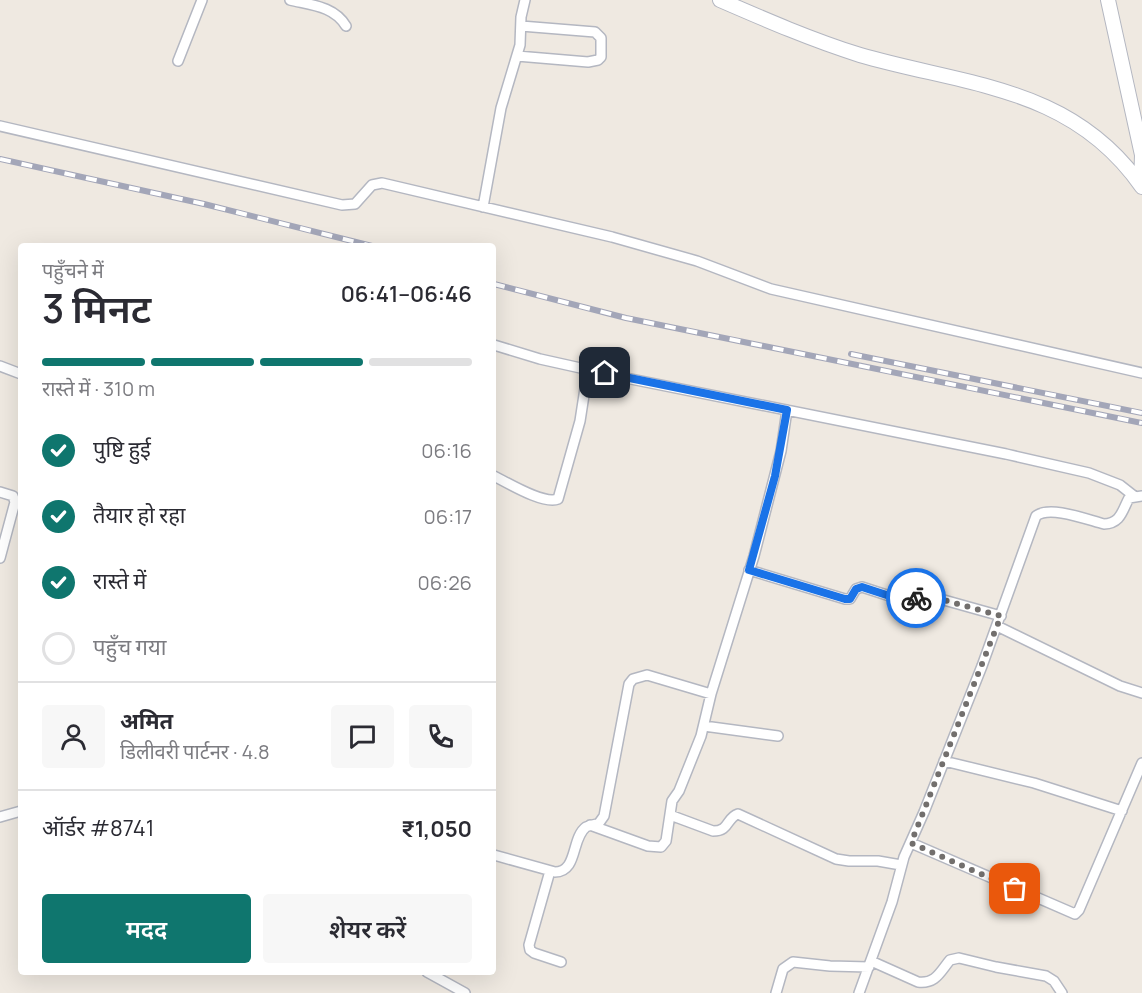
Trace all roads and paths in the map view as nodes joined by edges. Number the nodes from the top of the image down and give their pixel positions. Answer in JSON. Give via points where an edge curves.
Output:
{"nodes":[{"id":1,"x":202,"y":0,"type":"edge"},
{"id":2,"x":290,"y":0,"type":"edge"},
{"id":3,"x":525,"y":0,"type":"edge"},
{"id":4,"x":720,"y":0,"type":"edge"},
{"id":5,"x":1108,"y":0,"type":"edge"},
{"id":6,"x":346,"y":26,"type":"dead end"},
{"id":7,"x":521,"y":26,"type":"junction"},
{"id":8,"x":518,"y":56,"type":"junction"},
{"id":9,"x":178,"y":61,"type":"dead end"},
{"id":10,"x":0,"y":126,"type":"edge"},
{"id":11,"x":1142,"y":186,"type":"edge"},
{"id":12,"x":483,"y":207,"type":"junction"},
{"id":13,"x":496,"y":346,"type":"edge"},
{"id":14,"x":0,"y":366,"type":"edge"},
{"id":15,"x":588,"y":369,"type":"junction"},
{"id":16,"x":18,"y":373,"type":"edge"},
{"id":17,"x":1142,"y":373,"type":"edge"},
{"id":18,"x":787,"y":410,"type":"junction"},
{"id":19,"x":496,"y":477,"type":"edge"},
{"id":20,"x":0,"y":492,"type":"edge"},
{"id":21,"x":1138,"y":496,"type":"edge"},
{"id":22,"x":0,"y":558,"type":"edge"},
{"id":23,"x":749,"y":570,"type":"junction"},
{"id":24,"x":999,"y":621,"type":"junction"},
{"id":25,"x":1142,"y":693,"type":"edge"},
{"id":26,"x":711,"y":694,"type":"junction"},
{"id":27,"x":704,"y":726,"type":"junction"},
{"id":28,"x":778,"y":736,"type":"dead end"},
{"id":29,"x":944,"y":760,"type":"junction"},
{"id":30,"x":1142,"y":763,"type":"edge"},
{"id":31,"x":1122,"y":811,"type":"junction"},
{"id":32,"x":18,"y":812,"type":"edge"},
{"id":33,"x":670,"y":815,"type":"junction"},
{"id":34,"x":0,"y":817,"type":"edge"},
{"id":35,"x":590,"y":825,"type":"junction"},
{"id":36,"x":911,"y":843,"type":"junction"},
{"id":37,"x":496,"y":856,"type":"edge"},
{"id":38,"x":901,"y":865,"type":"junction"},
{"id":39,"x":550,"y":871,"type":"junction"},
{"id":40,"x":561,"y":962,"type":"dead end"},
{"id":41,"x":870,"y":964,"type":"junction"},
{"id":42,"x":432,"y":975,"type":"edge"},
{"id":43,"x":465,"y":993,"type":"edge"},
{"id":44,"x":776,"y":993,"type":"edge"},
{"id":45,"x":859,"y":993,"type":"edge"},
{"id":46,"x":1062,"y":993,"type":"edge"}],
"edges":[{"from":1,"to":9,"type":"street"},
{"from":2,"to":6,"type":"street","via":[[330,10]]},
{"from":3,"to":7,"type":"street"},
{"from":4,"to":11,"type":"main road","via":[[860,54],[1035,101],[1094,136]]},
{"from":5,"to":11,"type":"main road","via":[[1142,155]]},
{"from":7,"to":8,"type":"street"},
{"from":7,"to":8,"type":"street","via":[[594,32],[601,38],[601,57],[588,62]]},
{"from":8,"to":12,"type":"street","via":[[501,108]]},
{"from":10,"to":12,"type":"street","via":[[342,205],[355,204],[372,184],[382,183]]},
{"from":12,"to":17,"type":"street","via":[[697,261],[771,289]]},
{"from":13,"to":15,"type":"street"},
{"from":14,"to":16,"type":"street"},
{"from":15,"to":18,"type":"street"},
{"from":15,"to":19,"type":"street","via":[[580,422],[558,499],[544,499]]},
{"from":18,"to":21,"type":"street","via":[[1089,473]]},
{"from":18,"to":23,"type":"street","via":[[779,459]]},
{"from":20,"to":22,"type":"street","via":[[13,496],[15,502]]},
{"from":21,"to":24,"type":"street","via":[[1129,498],[1119,519],[1111,524],[1051,511],[1036,516]]},
{"from":23,"to":24,"type":"street","via":[[845,599],[862,587],[905,601],[926,595]]},
{"from":23,"to":26,"type":"street"},
{"from":24,"to":25,"type":"street","via":[[1120,686]]},
{"from":24,"to":29,"type":"street"},
{"from":26,"to":27,"type":"street"},
{"from":26,"to":35,"type":"street","via":[[647,675],[633,679],[604,816],[599,823]]},
{"from":27,"to":28,"type":"street"},
{"from":27,"to":33,"type":"street","via":[[672,801]]},
{"from":29,"to":31,"type":"street"},
{"from":29,"to":36,"type":"street"},
{"from":30,"to":31,"type":"street"},
{"from":31,"to":36,"type":"street","via":[[1074,914]]},
{"from":32,"to":34,"type":"street"},
{"from":33,"to":35,"type":"street","via":[[666,841],[657,848]]},
{"from":33,"to":38,"type":"street","via":[[719,831],[738,814],[836,859]]},
{"from":35,"to":39,"type":"street","via":[[580,835],[568,867],[561,872]]},
{"from":36,"to":38,"type":"street"},
{"from":37,"to":39,"type":"street"},
{"from":38,"to":41,"type":"street"},
{"from":39,"to":40,"type":"street","via":[[528,945],[534,953]]},
{"from":41,"to":44,"type":"street","via":[[830,966],[793,962],[783,969]]},
{"from":41,"to":45,"type":"street"},
{"from":41,"to":46,"type":"street","via":[[925,982],[939,976],[950,960],[959,958],[1046,976]]},
{"from":42,"to":43,"type":"street"}]}
